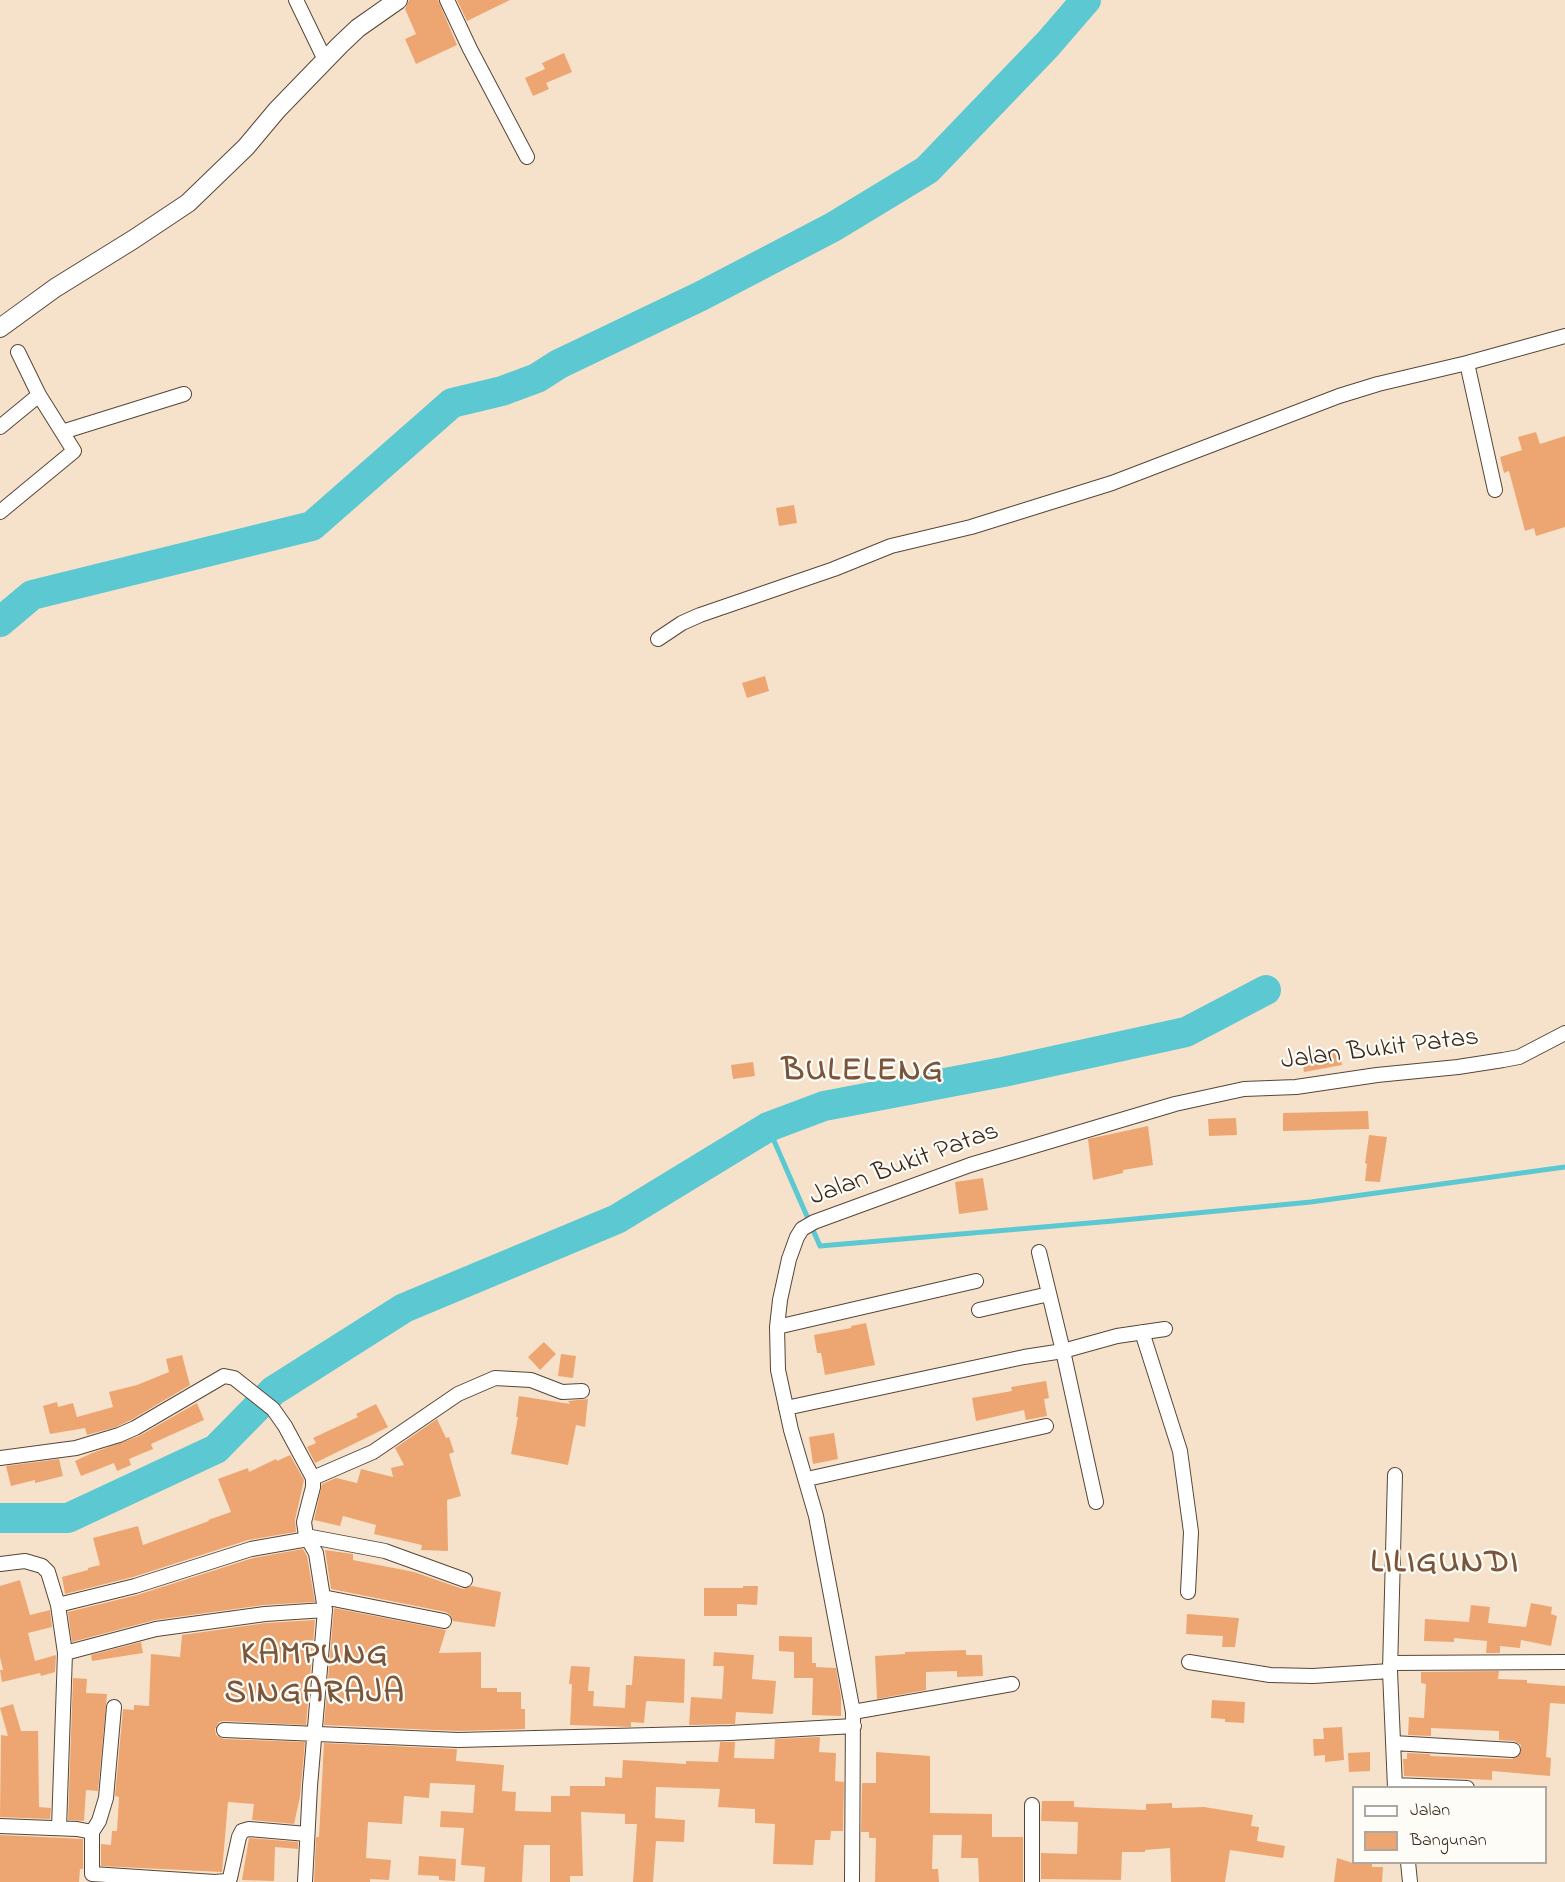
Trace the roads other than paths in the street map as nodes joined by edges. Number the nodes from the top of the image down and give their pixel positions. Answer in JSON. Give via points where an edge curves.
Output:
{"nodes":[{"id":1,"x":296,"y":0,"type":"edge"},
{"id":2,"x":398,"y":0,"type":"edge"},
{"id":3,"x":447,"y":0,"type":"edge"},
{"id":4,"x":325,"y":60,"type":"junction"},
{"id":5,"x":527,"y":157,"type":"dead end"},
{"id":6,"x":0,"y":327,"type":"edge"},
{"id":7,"x":1565,"y":336,"type":"edge"},
{"id":8,"x":18,"y":352,"type":"dead end"},
{"id":9,"x":1467,"y":363,"type":"junction"},
{"id":10,"x":183,"y":394,"type":"dead end"},
{"id":11,"x":39,"y":395,"type":"junction"},
{"id":12,"x":0,"y":427,"type":"edge"},
{"id":13,"x":62,"y":432,"type":"junction"},
{"id":14,"x":1495,"y":489,"type":"dead end"},
{"id":15,"x":0,"y":512,"type":"edge"},
{"id":16,"x":658,"y":639,"type":"dead end"},
{"id":17,"x":1565,"y":1033,"type":"edge"},
{"id":18,"x":1039,"y":1252,"type":"dead end"},
{"id":19,"x":976,"y":1281,"type":"dead end"},
{"id":20,"x":1049,"y":1294,"type":"junction"},
{"id":21,"x":979,"y":1310,"type":"dead end"},
{"id":22,"x":777,"y":1327,"type":"junction"},
{"id":23,"x":1165,"y":1329,"type":"dead end"},
{"id":24,"x":1142,"y":1332,"type":"junction"},
{"id":25,"x":1064,"y":1351,"type":"junction"},
{"id":26,"x":582,"y":1391,"type":"dead end"},
{"id":27,"x":786,"y":1408,"type":"junction"},
{"id":28,"x":1046,"y":1426,"type":"dead end"},
{"id":29,"x":0,"y":1458,"type":"edge"},
{"id":30,"x":1395,"y":1475,"type":"dead end"},
{"id":31,"x":313,"y":1478,"type":"junction"},
{"id":32,"x":807,"y":1479,"type":"junction"},
{"id":33,"x":1096,"y":1502,"type":"dead end"},
{"id":34,"x":307,"y":1538,"type":"junction"},
{"id":35,"x":0,"y":1564,"type":"edge"},
{"id":36,"x":465,"y":1580,"type":"dead end"},
{"id":37,"x":1188,"y":1592,"type":"dead end"},
{"id":38,"x":324,"y":1604,"type":"junction"},
{"id":39,"x":58,"y":1605,"type":"junction"},
{"id":40,"x":444,"y":1621,"type":"dead end"},
{"id":41,"x":65,"y":1653,"type":"junction"},
{"id":42,"x":1189,"y":1662,"type":"dead end"},
{"id":43,"x":1565,"y":1662,"type":"edge"},
{"id":44,"x":1390,"y":1667,"type":"junction"},
{"id":45,"x":1012,"y":1684,"type":"dead end"},
{"id":46,"x":114,"y":1707,"type":"dead end"},
{"id":47,"x":853,"y":1719,"type":"junction"},
{"id":48,"x":224,"y":1730,"type":"dead end"},
{"id":49,"x":314,"y":1734,"type":"junction"},
{"id":50,"x":1393,"y":1743,"type":"junction"},
{"id":51,"x":1513,"y":1750,"type":"dead end"},
{"id":52,"x":1395,"y":1786,"type":"edge"},
{"id":53,"x":1032,"y":1805,"type":"dead end"},
{"id":54,"x":0,"y":1826,"type":"edge"},
{"id":55,"x":59,"y":1828,"type":"junction"},
{"id":56,"x":92,"y":1832,"type":"junction"},
{"id":57,"x":307,"y":1834,"type":"junction"},
{"id":58,"x":1408,"y":1864,"type":"edge"},
{"id":59,"x":305,"y":1882,"type":"edge"},
{"id":60,"x":852,"y":1882,"type":"edge"},
{"id":61,"x":1032,"y":1882,"type":"edge"},
{"id":62,"x":1410,"y":1882,"type":"edge"}],
"edges":[{"from":1,"to":4,"type":"street"},
{"from":2,"to":4,"type":"street","via":[[358,28]]},
{"from":3,"to":5,"type":"street"},
{"from":4,"to":6,"type":"street","via":[[246,147],[188,203]]},
{"from":7,"to":9,"type":"street"},
{"from":8,"to":11,"type":"street"},
{"from":9,"to":14,"type":"street"},
{"from":9,"to":16,"type":"street","via":[[1378,384],[1112,483],[891,546],[700,615]]},
{"from":10,"to":13,"type":"street"},
{"from":11,"to":12,"type":"street"},
{"from":11,"to":13,"type":"street"},
{"from":13,"to":15,"type":"street","via":[[74,452]]},
{"from":17,"to":22,"type":"street","name":"Jalan Bukit Patas","via":[[1519,1057],[1503,1060],[1296,1087],[1237,1090],[1175,1104],[970,1165],[808,1226],[797,1237],[789,1259]]},
{"from":18,"to":20,"type":"street"},
{"from":19,"to":22,"type":"street"},
{"from":20,"to":21,"type":"street"},
{"from":20,"to":25,"type":"street"},
{"from":22,"to":27,"type":"street","name":"Jalan Bukit Patas","via":[[778,1370]]},
{"from":23,"to":24,"type":"street"},
{"from":24,"to":25,"type":"street"},
{"from":24,"to":37,"type":"street","via":[[1180,1451],[1191,1532]]},
{"from":25,"to":27,"type":"street"},
{"from":25,"to":33,"type":"street"},
{"from":26,"to":31,"type":"street","via":[[562,1392],[531,1380],[495,1378],[458,1394],[373,1452]]},
{"from":27,"to":32,"type":"street","name":"Jalan Bukit Patas"},
{"from":28,"to":32,"type":"street"},
{"from":29,"to":31,"type":"street","via":[[97,1443],[135,1428],[224,1376],[234,1378],[273,1409]]},
{"from":30,"to":44,"type":"street"},
{"from":31,"to":34,"type":"street","via":[[304,1522]]},
{"from":32,"to":47,"type":"street","name":"Jalan Bukit Patas"},
{"from":34,"to":36,"type":"street","via":[[385,1551]]},
{"from":34,"to":38,"type":"street","via":[[316,1553]]},
{"from":34,"to":39,"type":"street","via":[[251,1549],[135,1586]]},
{"from":35,"to":39,"type":"street","via":[[33,1563],[46,1569]]},
{"from":38,"to":40,"type":"street"},
{"from":38,"to":41,"type":"street","via":[[156,1629]]},
{"from":38,"to":49,"type":"street"},
{"from":39,"to":41,"type":"street"},
{"from":41,"to":55,"type":"street"},
{"from":42,"to":44,"type":"street","via":[[1270,1675],[1313,1676]]},
{"from":43,"to":44,"type":"street"},
{"from":44,"to":50,"type":"street"},
{"from":45,"to":47,"type":"street"},
{"from":46,"to":56,"type":"street","via":[[106,1798]]},
{"from":47,"to":49,"type":"street","via":[[730,1733],[471,1739]]},
{"from":47,"to":60,"type":"street","name":"Jalan Bukit Patas"},
{"from":48,"to":49,"type":"street"},
{"from":49,"to":57,"type":"street"},
{"from":50,"to":51,"type":"street"},
{"from":50,"to":52,"type":"street"},
{"from":53,"to":61,"type":"street"},
{"from":54,"to":55,"type":"street"},
{"from":55,"to":56,"type":"street"},
{"from":56,"to":57,"type":"street","via":[[92,1874],[215,1882],[230,1878],[242,1831]]},
{"from":57,"to":59,"type":"street"},
{"from":58,"to":62,"type":"street"}]}
